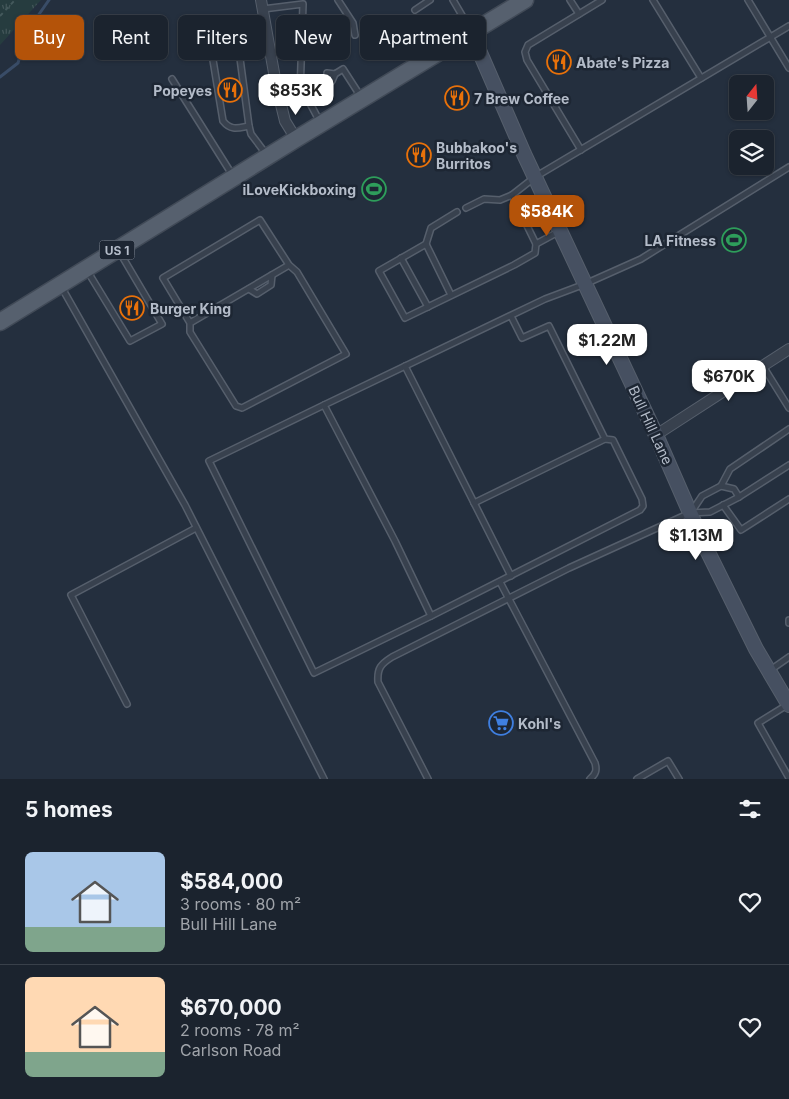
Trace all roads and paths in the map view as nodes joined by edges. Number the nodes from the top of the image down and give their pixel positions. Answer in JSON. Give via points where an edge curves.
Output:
{"nodes":[{"id":1,"x":15,"y":0,"type":"edge"},
{"id":2,"x":338,"y":0,"type":"edge"},
{"id":3,"x":430,"y":0,"type":"edge"},
{"id":4,"x":453,"y":0,"type":"edge"},
{"id":5,"x":525,"y":0,"type":"edge"},
{"id":6,"x":570,"y":0,"type":"edge"},
{"id":7,"x":602,"y":0,"type":"edge"},
{"id":8,"x":652,"y":0,"type":"edge"},
{"id":9,"x":748,"y":0,"type":"edge"},
{"id":10,"x":262,"y":5,"type":"edge"},
{"id":11,"x":415,"y":10,"type":"dead end"},
{"id":12,"x":579,"y":14,"type":"junction"},
{"id":13,"x":461,"y":15,"type":"edge"},
{"id":14,"x":0,"y":16,"type":"edge"},
{"id":15,"x":486,"y":23,"type":"edge"},
{"id":16,"x":789,"y":26,"type":"edge"},
{"id":17,"x":355,"y":35,"type":"dead end"},
{"id":18,"x":770,"y":37,"type":"junction"},
{"id":19,"x":270,"y":47,"type":"junction"},
{"id":20,"x":266,"y":48,"type":"edge"},
{"id":21,"x":213,"y":60,"type":"edge"},
{"id":22,"x":240,"y":60,"type":"edge"},
{"id":23,"x":426,"y":60,"type":"edge"},
{"id":24,"x":483,"y":60,"type":"edge"},
{"id":25,"x":789,"y":68,"type":"edge"},
{"id":26,"x":327,"y":73,"type":"dead end"},
{"id":27,"x":335,"y":74,"type":"junction"},
{"id":28,"x":701,"y":78,"type":"junction"},
{"id":29,"x":172,"y":79,"type":"dead end"},
{"id":30,"x":332,"y":81,"type":"dead end"},
{"id":31,"x":309,"y":84,"type":"dead end"},
{"id":32,"x":303,"y":92,"type":"junction"},
{"id":33,"x":314,"y":92,"type":"dead end"},
{"id":34,"x":363,"y":99,"type":"junction"},
{"id":35,"x":280,"y":102,"type":"junction"},
{"id":36,"x":321,"y":124,"type":"junction"},
{"id":37,"x":249,"y":126,"type":"junction"},
{"id":38,"x":296,"y":139,"type":"junction"},
{"id":39,"x":580,"y":150,"type":"junction"},
{"id":40,"x":268,"y":156,"type":"junction"},
{"id":41,"x":789,"y":167,"type":"edge"},
{"id":42,"x":234,"y":177,"type":"junction"},
{"id":43,"x":535,"y":177,"type":"junction"},
{"id":44,"x":512,"y":195,"type":"junction"},
{"id":45,"x":466,"y":208,"type":"dead end"},
{"id":46,"x":457,"y":212,"type":"dead end"},
{"id":47,"x":560,"y":231,"type":"junction"},
{"id":48,"x":426,"y":244,"type":"junction"},
{"id":49,"x":536,"y":244,"type":"junction"},
{"id":50,"x":118,"y":249,"type":"junction"},
{"id":51,"x":401,"y":258,"type":"junction"},
{"id":52,"x":289,"y":265,"type":"junction"},
{"id":53,"x":86,"y":269,"type":"junction"},
{"id":54,"x":585,"y":284,"type":"junction"},
{"id":55,"x":60,"y":286,"type":"junction"},
{"id":56,"x":452,"y":295,"type":"junction"},
{"id":57,"x":428,"y":307,"type":"junction"},
{"id":58,"x":511,"y":316,"type":"junction"},
{"id":59,"x":0,"y":322,"type":"edge"},
{"id":60,"x":190,"y":323,"type":"junction"},
{"id":61,"x":789,"y":349,"type":"edge"},
{"id":62,"x":405,"y":366,"type":"junction"},
{"id":63,"x":763,"y":366,"type":"junction"},
{"id":64,"x":324,"y":405,"type":"junction"},
{"id":65,"x":789,"y":408,"type":"edge"},
{"id":66,"x":789,"y":429,"type":"edge"},
{"id":67,"x":656,"y":435,"type":"junction"},
{"id":68,"x":605,"y":439,"type":"junction"},
{"id":69,"x":789,"y":465,"type":"edge"},
{"id":70,"x":721,"y":486,"type":"junction"},
{"id":71,"x":739,"y":496,"type":"junction"},
{"id":72,"x":789,"y":499,"type":"edge"},
{"id":73,"x":474,"y":503,"type":"junction"},
{"id":74,"x":723,"y":505,"type":"junction"},
{"id":75,"x":690,"y":513,"type":"junction"},
{"id":76,"x":196,"y":528,"type":"junction"},
{"id":77,"x":512,"y":576,"type":"junction"},
{"id":78,"x":500,"y":582,"type":"junction"},
{"id":79,"x":509,"y":599,"type":"junction"},
{"id":80,"x":431,"y":616,"type":"junction"},
{"id":81,"x":789,"y":657,"type":"edge"},
{"id":82,"x":769,"y":671,"type":"junction"},
{"id":83,"x":127,"y":704,"type":"dead end"},
{"id":84,"x":789,"y":704,"type":"edge"},
{"id":85,"x":789,"y":778,"type":"edge"},
{"id":86,"x":324,"y":779,"type":"edge"},
{"id":87,"x":428,"y":779,"type":"edge"},
{"id":88,"x":590,"y":779,"type":"edge"},
{"id":89,"x":637,"y":779,"type":"edge"},
{"id":90,"x":679,"y":779,"type":"edge"}],
"edges":[{"from":1,"to":14,"type":"path"},
{"from":2,"to":17,"type":"lane","via":[[352,23]]},
{"from":3,"to":11,"type":"lane"},
{"from":4,"to":13,"type":"lane"},
{"from":5,"to":15,"type":"main road","number":"US 1"},
{"from":6,"to":12,"type":"lane"},
{"from":7,"to":12,"type":"lane"},
{"from":8,"to":28,"type":"lane"},
{"from":9,"to":18,"type":"lane"},
{"from":10,"to":19,"type":"street"},
{"from":10,"to":32,"type":"lane","via":[[303,4]]},
{"from":12,"to":39,"type":"lane","via":[[528,45],[525,52]]},
{"from":16,"to":18,"type":"lane"},
{"from":18,"to":25,"type":"lane"},
{"from":18,"to":28,"type":"lane"},
{"from":19,"to":20,"type":"lane"},
{"from":19,"to":35,"type":"street"},
{"from":21,"to":37,"type":"lane","via":[[223,121],[234,129]]},
{"from":22,"to":37,"type":"lane"},
{"from":23,"to":34,"type":"main road","number":"US 1"},
{"from":24,"to":43,"type":"main road","name":"Bull Hill Lane"},
{"from":26,"to":27,"type":"lane"},
{"from":27,"to":30,"type":"lane"},
{"from":27,"to":34,"type":"lane","via":[[344,69]]},
{"from":28,"to":39,"type":"lane"},
{"from":29,"to":42,"type":"lane"},
{"from":31,"to":32,"type":"lane"},
{"from":32,"to":33,"type":"lane"},
{"from":32,"to":35,"type":"lane"},
{"from":32,"to":36,"type":"lane"},
{"from":34,"to":36,"type":"main road","number":"US 1"},
{"from":35,"to":38,"type":"street","via":[[284,121]]},
{"from":36,"to":38,"type":"main road","number":"US 1"},
{"from":37,"to":40,"type":"lane","via":[[251,134]]},
{"from":38,"to":40,"type":"main road","number":"US 1"},
{"from":39,"to":43,"type":"lane"},
{"from":40,"to":42,"type":"main road","number":"US 1"},
{"from":41,"to":54,"type":"lane","via":[[641,259]]},
{"from":42,"to":50,"type":"main road","number":"US 1"},
{"from":43,"to":44,"type":"lane"},
{"from":43,"to":47,"type":"main road","name":"Bull Hill Lane"},
{"from":44,"to":45,"type":"lane","via":[[500,200],[484,199]]},
{"from":44,"to":49,"type":"lane"},
{"from":46,"to":48,"type":"lane","via":[[431,228]]},
{"from":47,"to":49,"type":"lane"},
{"from":47,"to":54,"type":"main road","name":"Bull Hill Lane"},
{"from":48,"to":51,"type":"lane"},
{"from":48,"to":56,"type":"lane"},
{"from":49,"to":56,"type":"lane","via":[[535,253]]},
{"from":50,"to":53,"type":"main road","number":"US 1"},
{"from":50,"to":53,"type":"lane","via":[[162,324],[130,341]]},
{"from":51,"to":57,"type":"lane"},
{"from":51,"to":57,"type":"lane","via":[[379,271],[405,318]]},
{"from":52,"to":60,"type":"lane"},
{"from":52,"to":60,"type":"lane","via":[[260,220],[163,278]]},
{"from":52,"to":60,"type":"lane","via":[[297,272],[346,354],[242,408],[236,406],[190,332]]},
{"from":53,"to":55,"type":"main road","number":"US 1"},
{"from":54,"to":58,"type":"lane"},
{"from":54,"to":67,"type":"main road","name":"Bull Hill Lane"},
{"from":55,"to":59,"type":"main road","number":"US 1"},
{"from":55,"to":76,"type":"lane"},
{"from":56,"to":57,"type":"lane"},
{"from":58,"to":62,"type":"lane"},
{"from":58,"to":68,"type":"lane","via":[[522,338],[549,326]]},
{"from":61,"to":63,"type":"street"},
{"from":62,"to":64,"type":"lane"},
{"from":62,"to":73,"type":"lane"},
{"from":63,"to":65,"type":"lane"},
{"from":63,"to":67,"type":"street"},
{"from":64,"to":80,"type":"lane"},
{"from":64,"to":80,"type":"lane","via":[[209,461],[314,673]]},
{"from":66,"to":70,"type":"lane","via":[[730,469]]},
{"from":67,"to":75,"type":"main road","name":"Bull Hill Lane"},
{"from":68,"to":73,"type":"lane"},
{"from":68,"to":77,"type":"lane","via":[[613,440],[643,506]]},
{"from":69,"to":71,"type":"lane"},
{"from":70,"to":71,"type":"lane","via":[[734,489]]},
{"from":70,"to":75,"type":"lane","via":[[702,496]]},
{"from":71,"to":74,"type":"lane"},
{"from":72,"to":74,"type":"lane","via":[[741,530]]},
{"from":73,"to":77,"type":"lane"},
{"from":74,"to":75,"type":"lane","via":[[710,512]]},
{"from":75,"to":79,"type":"lane"},
{"from":75,"to":82,"type":"main road","name":"Bull Hill Lane"},
{"from":76,"to":83,"type":"lane","via":[[70,595]]},
{"from":76,"to":86,"type":"lane"},
{"from":77,"to":78,"type":"lane"},
{"from":78,"to":79,"type":"lane"},
{"from":78,"to":80,"type":"lane"},
{"from":79,"to":87,"type":"lane","via":[[392,657],[381,664],[377,672],[378,682]]},
{"from":79,"to":88,"type":"lane","via":[[595,763],[597,770]]},
{"from":81,"to":82,"type":"lane"},
{"from":82,"to":84,"type":"main road","name":"Bull Hill Lane"},
{"from":84,"to":85,"type":"lane","via":[[758,723]]},
{"from":89,"to":90,"type":"lane","via":[[668,760]]}]}
